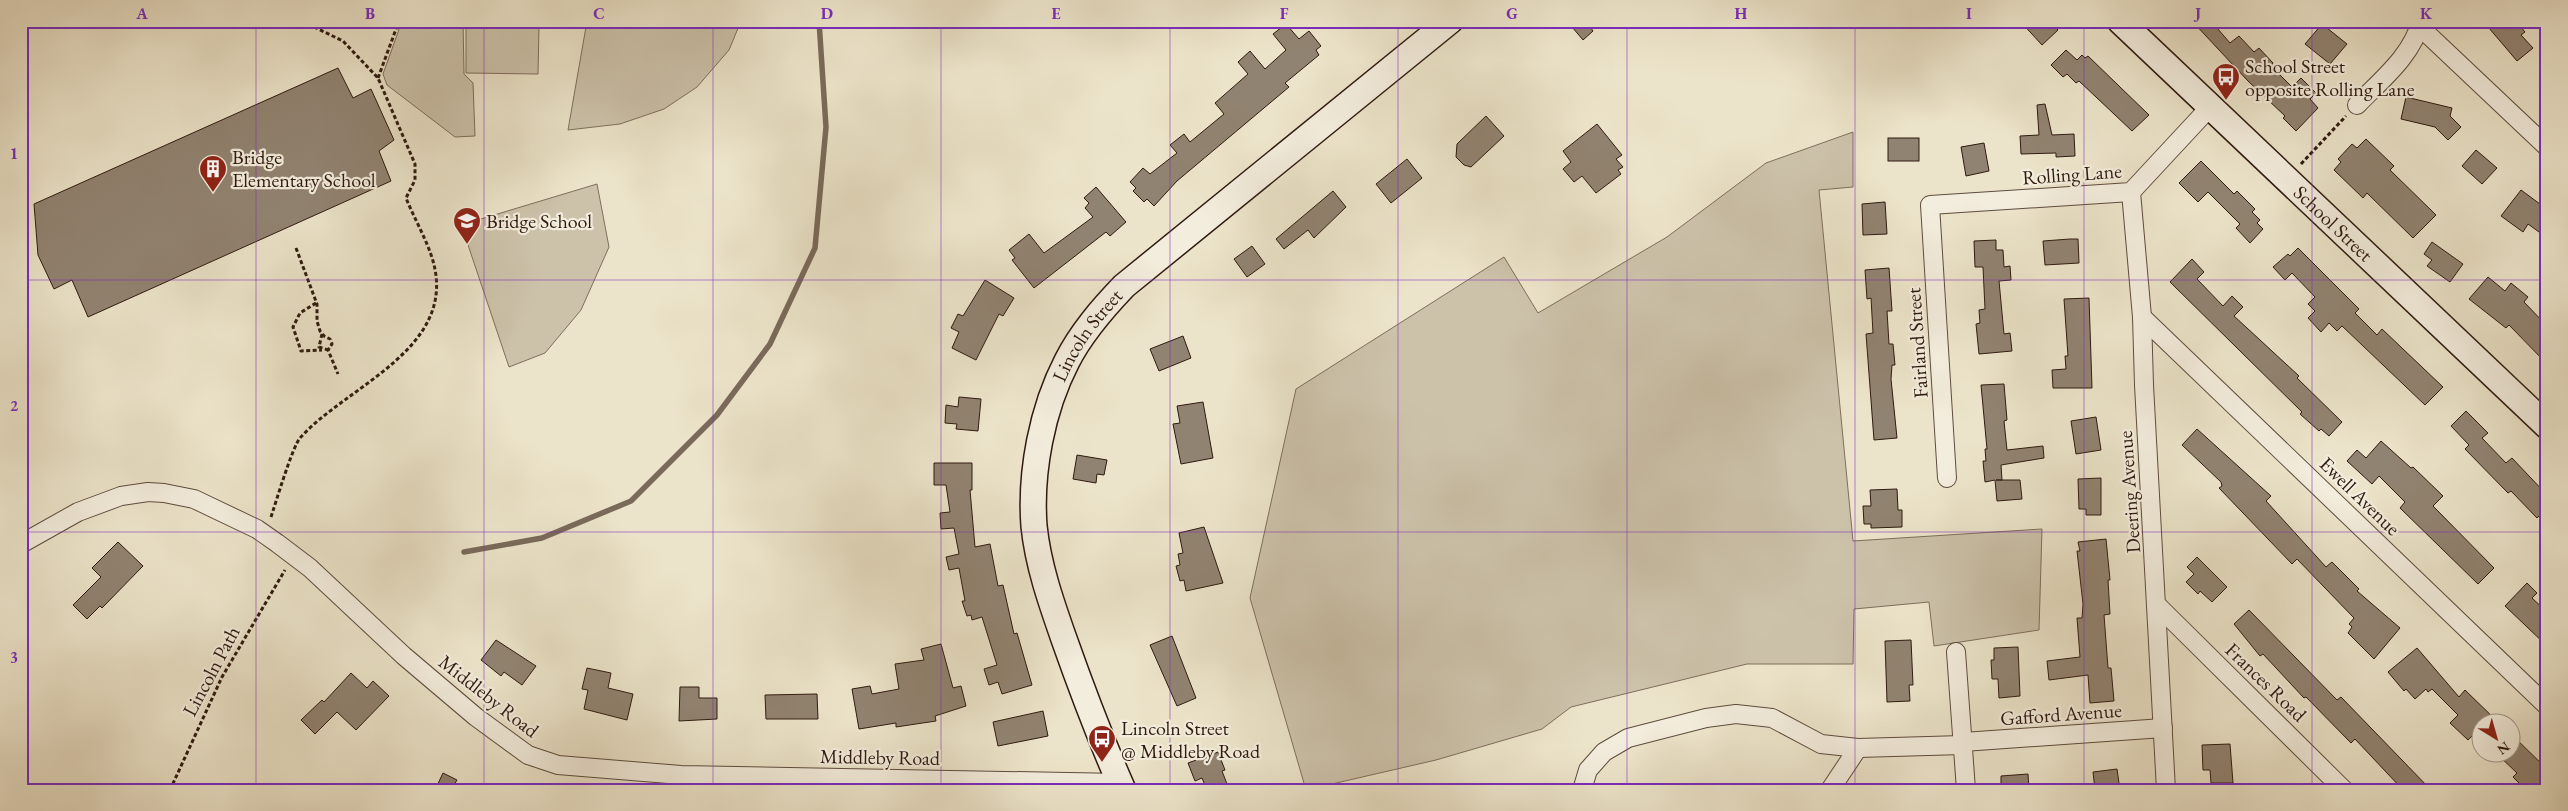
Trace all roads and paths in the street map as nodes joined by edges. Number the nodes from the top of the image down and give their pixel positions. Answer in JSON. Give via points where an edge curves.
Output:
{"nodes":[{"id":1,"x":307,"y":21,"type":"edge"},
{"id":2,"x":399,"y":21,"type":"edge"},
{"id":3,"x":1450,"y":21,"type":"edge"},
{"id":4,"x":2120,"y":21,"type":"edge"},
{"id":5,"x":2421,"y":24,"type":"edge"},
{"id":6,"x":378,"y":78,"type":"junction"},
{"id":7,"x":2357,"y":105,"type":"joint"},
{"id":8,"x":2210,"y":107,"type":"junction"},
{"id":9,"x":2547,"y":147,"type":"edge"},
{"id":10,"x":2287,"y":179,"type":"junction"},
{"id":11,"x":2131,"y":192,"type":"junction"},
{"id":12,"x":1930,"y":206,"type":"joint"},
{"id":13,"x":296,"y":248,"type":"dead end"},
{"id":14,"x":316,"y":303,"type":"junction"},
{"id":15,"x":2142,"y":317,"type":"junction"},
{"id":16,"x":322,"y":334,"type":"junction"},
{"id":17,"x":322,"y":350,"type":"junction"},
{"id":18,"x":328,"y":350,"type":"junction"},
{"id":19,"x":338,"y":374,"type":"dead end"},
{"id":20,"x":2547,"y":426,"type":"edge"},
{"id":21,"x":1947,"y":478,"type":"dead end"},
{"id":22,"x":271,"y":517,"type":"dead end"},
{"id":23,"x":21,"y":544,"type":"edge"},
{"id":24,"x":285,"y":570,"type":"dead end"},
{"id":25,"x":2157,"y":605,"type":"junction"},
{"id":26,"x":1956,"y":652,"type":"dead end"},
{"id":27,"x":2547,"y":706,"type":"edge"},
{"id":28,"x":2163,"y":728,"type":"junction"},
{"id":29,"x":1963,"y":744,"type":"junction"},
{"id":30,"x":1858,"y":748,"type":"junction"},
{"id":31,"x":1122,"y":787,"type":"edge"},
{"id":32,"x":170,"y":790,"type":"edge"},
{"id":33,"x":1582,"y":790,"type":"edge"},
{"id":34,"x":1830,"y":790,"type":"edge"},
{"id":35,"x":1966,"y":790,"type":"edge"},
{"id":36,"x":2166,"y":790,"type":"edge"},
{"id":37,"x":2344,"y":790,"type":"edge"}],
"edges":[{"from":1,"to":6,"type":"path","via":[[343,41]]},
{"from":2,"to":6,"type":"path"},
{"from":3,"to":31,"type":"street","name":"Lincoln Street","via":[[1124,286],[1090,325],[1067,361],[1044,423],[1035,477],[1034,526],[1051,602],[1096,729]]},
{"from":4,"to":8,"type":"street","name":"School Street"},
{"from":5,"to":7,"type":"street","via":[[2412,45]]},
{"from":5,"to":9,"type":"street"},
{"from":6,"to":22,"type":"path","via":[[416,164],[415,180],[406,198],[433,261],[435,301],[425,328],[405,354],[324,415],[298,440]]},
{"from":7,"to":10,"type":"path"},
{"from":8,"to":10,"type":"street","name":"School Street"},
{"from":8,"to":11,"type":"street","name":"Rolling Lane"},
{"from":10,"to":20,"type":"street","name":"School Street"},
{"from":11,"to":12,"type":"street","name":"Rolling Lane"},
{"from":11,"to":15,"type":"street","name":"Deering Avenue"},
{"from":12,"to":21,"type":"street","name":"Fairland Street"},
{"from":13,"to":14,"type":"path"},
{"from":14,"to":16,"type":"path"},
{"from":14,"to":17,"type":"path","via":[[300,313],[293,327],[300,351]]},
{"from":15,"to":25,"type":"street","name":"Deering Avenue"},
{"from":15,"to":27,"type":"street","name":"Ewell Avenue"},
{"from":16,"to":17,"type":"path","via":[[319,347]]},
{"from":16,"to":18,"type":"path","via":[[332,344]]},
{"from":17,"to":18,"type":"path"},
{"from":18,"to":19,"type":"path"},
{"from":23,"to":31,"type":"street","name":"Middleby Road","via":[[78,512],[121,496],[148,492],[194,499],[257,529],[277,543],[310,568],[404,656],[476,717],[528,755],[558,766],[681,775]]},
{"from":24,"to":32,"type":"path","name":"Lincoln Path","via":[[222,677]]},
{"from":25,"to":28,"type":"street","name":"Deering Avenue"},
{"from":25,"to":37,"type":"street","name":"Frances Road"},
{"from":26,"to":29,"type":"street"},
{"from":28,"to":29,"type":"street","name":"Gafford Avenue"},
{"from":28,"to":36,"type":"street","name":"Deering Avenue"},
{"from":29,"to":30,"type":"street","name":"Gafford Avenue"},
{"from":29,"to":35,"type":"street"},
{"from":30,"to":33,"type":"street","name":"Gafford Avenue","via":[[1821,744],[1772,718],[1736,714],[1706,718],[1628,738],[1604,752],[1588,770]]},
{"from":30,"to":34,"type":"street"}]}
